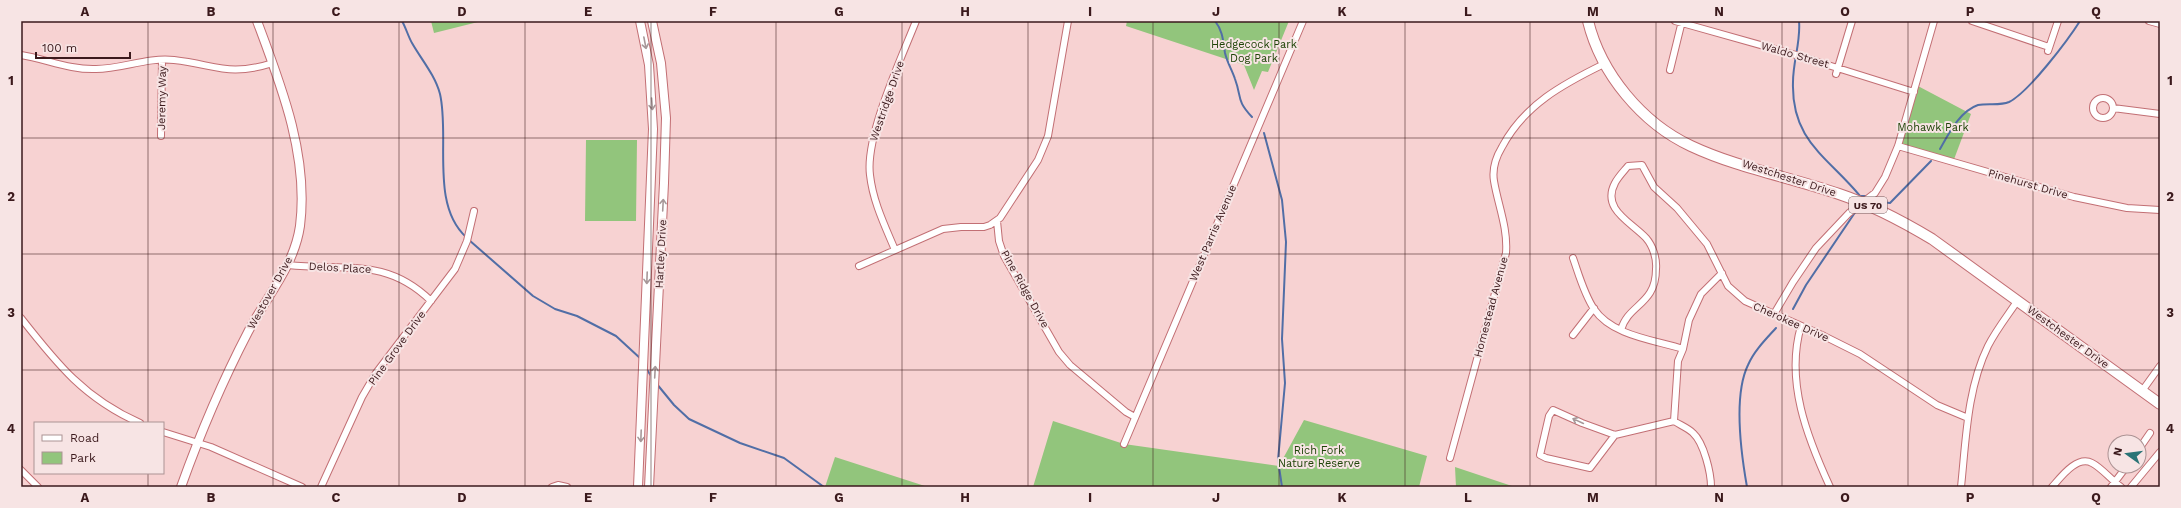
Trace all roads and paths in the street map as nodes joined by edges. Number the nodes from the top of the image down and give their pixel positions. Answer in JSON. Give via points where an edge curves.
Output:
{"nodes":[{"id":1,"x":257,"y":21,"type":"edge"},
{"id":2,"x":640,"y":21,"type":"edge"},
{"id":3,"x":652,"y":21,"type":"edge"},
{"id":4,"x":916,"y":21,"type":"edge"},
{"id":5,"x":1068,"y":21,"type":"edge"},
{"id":6,"x":1303,"y":21,"type":"edge"},
{"id":7,"x":1588,"y":21,"type":"edge"},
{"id":8,"x":1852,"y":21,"type":"edge"},
{"id":9,"x":1934,"y":21,"type":"edge"},
{"id":10,"x":1972,"y":21,"type":"edge"},
{"id":11,"x":2058,"y":21,"type":"edge"},
{"id":12,"x":2150,"y":21,"type":"edge"},
{"id":13,"x":1679,"y":22,"type":"edge"},
{"id":14,"x":2160,"y":24,"type":"edge"},
{"id":15,"x":21,"y":55,"type":"edge"},
{"id":16,"x":162,"y":60,"type":"junction"},
{"id":17,"x":273,"y":63,"type":"junction"},
{"id":18,"x":1604,"y":64,"type":"junction"},
{"id":19,"x":1670,"y":70,"type":"dead end"},
{"id":20,"x":1837,"y":71,"type":"junction"},
{"id":21,"x":1914,"y":92,"type":"junction"},
{"id":22,"x":2113,"y":108,"type":"dead end"},
{"id":23,"x":2160,"y":114,"type":"edge"},
{"id":24,"x":161,"y":136,"type":"dead end"},
{"id":25,"x":1898,"y":146,"type":"junction"},
{"id":26,"x":1863,"y":203,"type":"junction"},
{"id":27,"x":2160,"y":210,"type":"edge"},
{"id":28,"x":474,"y":211,"type":"dead end"},
{"id":29,"x":997,"y":221,"type":"junction"},
{"id":30,"x":895,"y":250,"type":"junction"},
{"id":31,"x":1573,"y":258,"type":"dead end"},
{"id":32,"x":288,"y":265,"type":"junction"},
{"id":33,"x":859,"y":266,"type":"dead end"},
{"id":34,"x":1722,"y":274,"type":"junction"},
{"id":35,"x":431,"y":300,"type":"junction"},
{"id":36,"x":2018,"y":300,"type":"junction"},
{"id":37,"x":1594,"y":308,"type":"junction"},
{"id":38,"x":1774,"y":314,"type":"junction"},
{"id":39,"x":21,"y":318,"type":"edge"},
{"id":40,"x":1801,"y":326,"type":"junction"},
{"id":41,"x":1621,"y":330,"type":"junction"},
{"id":42,"x":1574,"y":335,"type":"dead end"},
{"id":43,"x":1683,"y":349,"type":"junction"},
{"id":44,"x":2160,"y":366,"type":"edge"},
{"id":45,"x":2142,"y":390,"type":"junction"},
{"id":46,"x":2160,"y":404,"type":"edge"},
{"id":47,"x":1135,"y":417,"type":"junction"},
{"id":48,"x":1968,"y":418,"type":"junction"},
{"id":49,"x":1674,"y":421,"type":"junction"},
{"id":50,"x":138,"y":422,"type":"edge"},
{"id":51,"x":164,"y":432,"type":"edge"},
{"id":52,"x":2150,"y":433,"type":"dead end"},
{"id":53,"x":1614,"y":434,"type":"junction"},
{"id":54,"x":2147,"y":437,"type":"edge"},
{"id":55,"x":196,"y":444,"type":"junction"},
{"id":56,"x":1124,"y":444,"type":"dead end"},
{"id":57,"x":2160,"y":452,"type":"edge"},
{"id":58,"x":1450,"y":458,"type":"dead end"},
{"id":59,"x":21,"y":470,"type":"edge"},
{"id":60,"x":2121,"y":474,"type":"edge"},
{"id":61,"x":2113,"y":485,"type":"edge"},
{"id":62,"x":38,"y":487,"type":"edge"},
{"id":63,"x":181,"y":487,"type":"edge"},
{"id":64,"x":302,"y":487,"type":"edge"},
{"id":65,"x":321,"y":487,"type":"edge"},
{"id":66,"x":552,"y":487,"type":"edge"},
{"id":67,"x":567,"y":487,"type":"edge"},
{"id":68,"x":638,"y":487,"type":"edge"},
{"id":69,"x":649,"y":487,"type":"edge"},
{"id":70,"x":1711,"y":487,"type":"edge"},
{"id":71,"x":1830,"y":487,"type":"edge"},
{"id":72,"x":1961,"y":487,"type":"edge"},
{"id":73,"x":2052,"y":487,"type":"edge"},
{"id":74,"x":2121,"y":487,"type":"edge"},
{"id":75,"x":2131,"y":487,"type":"edge"}],
"edges":[{"from":1,"to":17,"type":"street","name":"Westover Drive"},
{"from":2,"to":68,"type":"street","name":"Hartley Drive","one_way":true,"via":[[649,65],[653,129]]},
{"from":69,"to":3,"type":"street","name":"Hartley Drive","one_way":true,"via":[[666,118],[661,63]]},
{"from":4,"to":30,"type":"street","name":"Westridge Drive","via":[[878,123],[870,156],[873,194]]},
{"from":5,"to":29,"type":"street","via":[[1044,148]]},
{"from":6,"to":47,"type":"street","name":"West Parris Avenue"},
{"from":7,"to":18,"type":"main road","name":"Westchester Drive","number":"US 70"},
{"from":8,"to":20,"type":"street"},
{"from":9,"to":21,"type":"street"},
{"from":10,"to":11,"type":"street","via":[[2049,49]]},
{"from":12,"to":14,"type":"street"},
{"from":13,"to":19,"type":"street"},
{"from":13,"to":20,"type":"street","name":"Waldo Street"},
{"from":15,"to":16,"type":"street","via":[[89,69]]},
{"from":16,"to":17,"type":"street","via":[[233,71]]},
{"from":16,"to":24,"type":"street","name":"Jeremy Way"},
{"from":17,"to":32,"type":"street","name":"Westover Drive","via":[[290,120],[300,185],[300,228]]},
{"from":18,"to":26,"type":"main road","name":"Westchester Drive","number":"US 70","via":[[1629,99],[1660,128],[1691,146]]},
{"from":18,"to":58,"type":"street","name":"Homestead Avenue","via":[[1538,102],[1512,130],[1495,162],[1494,181],[1506,234],[1506,253]]},
{"from":20,"to":21,"type":"street","name":"Waldo Street"},
{"from":21,"to":25,"type":"street"},
{"from":22,"to":23,"type":"street"},
{"from":25,"to":26,"type":"street","via":[[1885,177],[1875,193]]},
{"from":25,"to":27,"type":"street","name":"Pinehurst Drive","via":[[2074,198],[2127,208]]},
{"from":26,"to":36,"type":"main road","name":"Westchester Drive","number":"US 70","via":[[1902,221],[1932,239]]},
{"from":26,"to":38,"type":"street","via":[[1839,223],[1816,248]]},
{"from":28,"to":35,"type":"street","name":"Pine Grove Drive","via":[[459,261]]},
{"from":29,"to":30,"type":"street","via":[[984,227],[943,230]]},
{"from":29,"to":47,"type":"street","name":"Pine Ridge Drive","via":[[1004,256],[1059,352],[1082,375]]},
{"from":30,"to":33,"type":"street"},
{"from":31,"to":37,"type":"street"},
{"from":32,"to":35,"type":"street","name":"Delos Place","via":[[384,271],[410,283]]},
{"from":32,"to":55,"type":"street","name":"Westover Drive","via":[[249,330]]},
{"from":34,"to":38,"type":"street","name":"Cherokee Drive","via":[[1728,286],[1745,302]]},
{"from":34,"to":41,"type":"street","name":"Cherokee Drive","via":[[1706,244],[1688,220],[1654,187],[1643,168],[1639,165],[1628,166],[1616,182],[1612,203],[1618,214],[1650,244],[1656,261],[1656,271],[1654,288],[1630,315]]},
{"from":34,"to":43,"type":"street","via":[[1701,294],[1689,320]]},
{"from":35,"to":65,"type":"street","name":"Pine Grove Drive","via":[[376,373],[362,397]]},
{"from":36,"to":45,"type":"main road","name":"Westchester Drive","number":"US 70"},
{"from":36,"to":48,"type":"street","via":[[1988,347],[1974,387]]},
{"from":37,"to":41,"type":"street","via":[[1598,314]]},
{"from":37,"to":42,"type":"street"},
{"from":38,"to":40,"type":"street","name":"Cherokee Drive"},
{"from":39,"to":50,"type":"street","via":[[58,365],[75,382],[106,406]]},
{"from":40,"to":48,"type":"street","name":"Cherokee Drive","via":[[1860,354],[1938,405]]},
{"from":40,"to":71,"type":"street","via":[[1794,364],[1799,402],[1810,438]]},
{"from":41,"to":43,"type":"street"},
{"from":43,"to":49,"type":"street","via":[[1678,361]]},
{"from":44,"to":45,"type":"street"},
{"from":45,"to":46,"type":"main road","name":"Westchester Drive","number":"US 70"},
{"from":47,"to":56,"type":"street","name":"West Parris Avenue"},
{"from":48,"to":72,"type":"street"},
{"from":49,"to":53,"type":"street"},
{"from":49,"to":70,"type":"street","via":[[1693,432],[1698,439],[1708,467]]},
{"from":51,"to":55,"type":"street"},
{"from":52,"to":54,"type":"street"},
{"from":53,"to":53,"type":"street","one_way":true,"via":[[1553,410],[1549,416],[1540,455],[1584,469],[1590,468]]},
{"from":55,"to":63,"type":"street","name":"Westover Drive"},
{"from":55,"to":64,"type":"street","via":[[211,447]]},
{"from":57,"to":75,"type":"street"},
{"from":59,"to":62,"type":"street"},
{"from":60,"to":61,"type":"street"},
{"from":61,"to":73,"type":"street","via":[[2092,462],[2082,461],[2066,471]]},
{"from":61,"to":74,"type":"street"},
{"from":66,"to":67,"type":"street","via":[[558,484]]}]}
